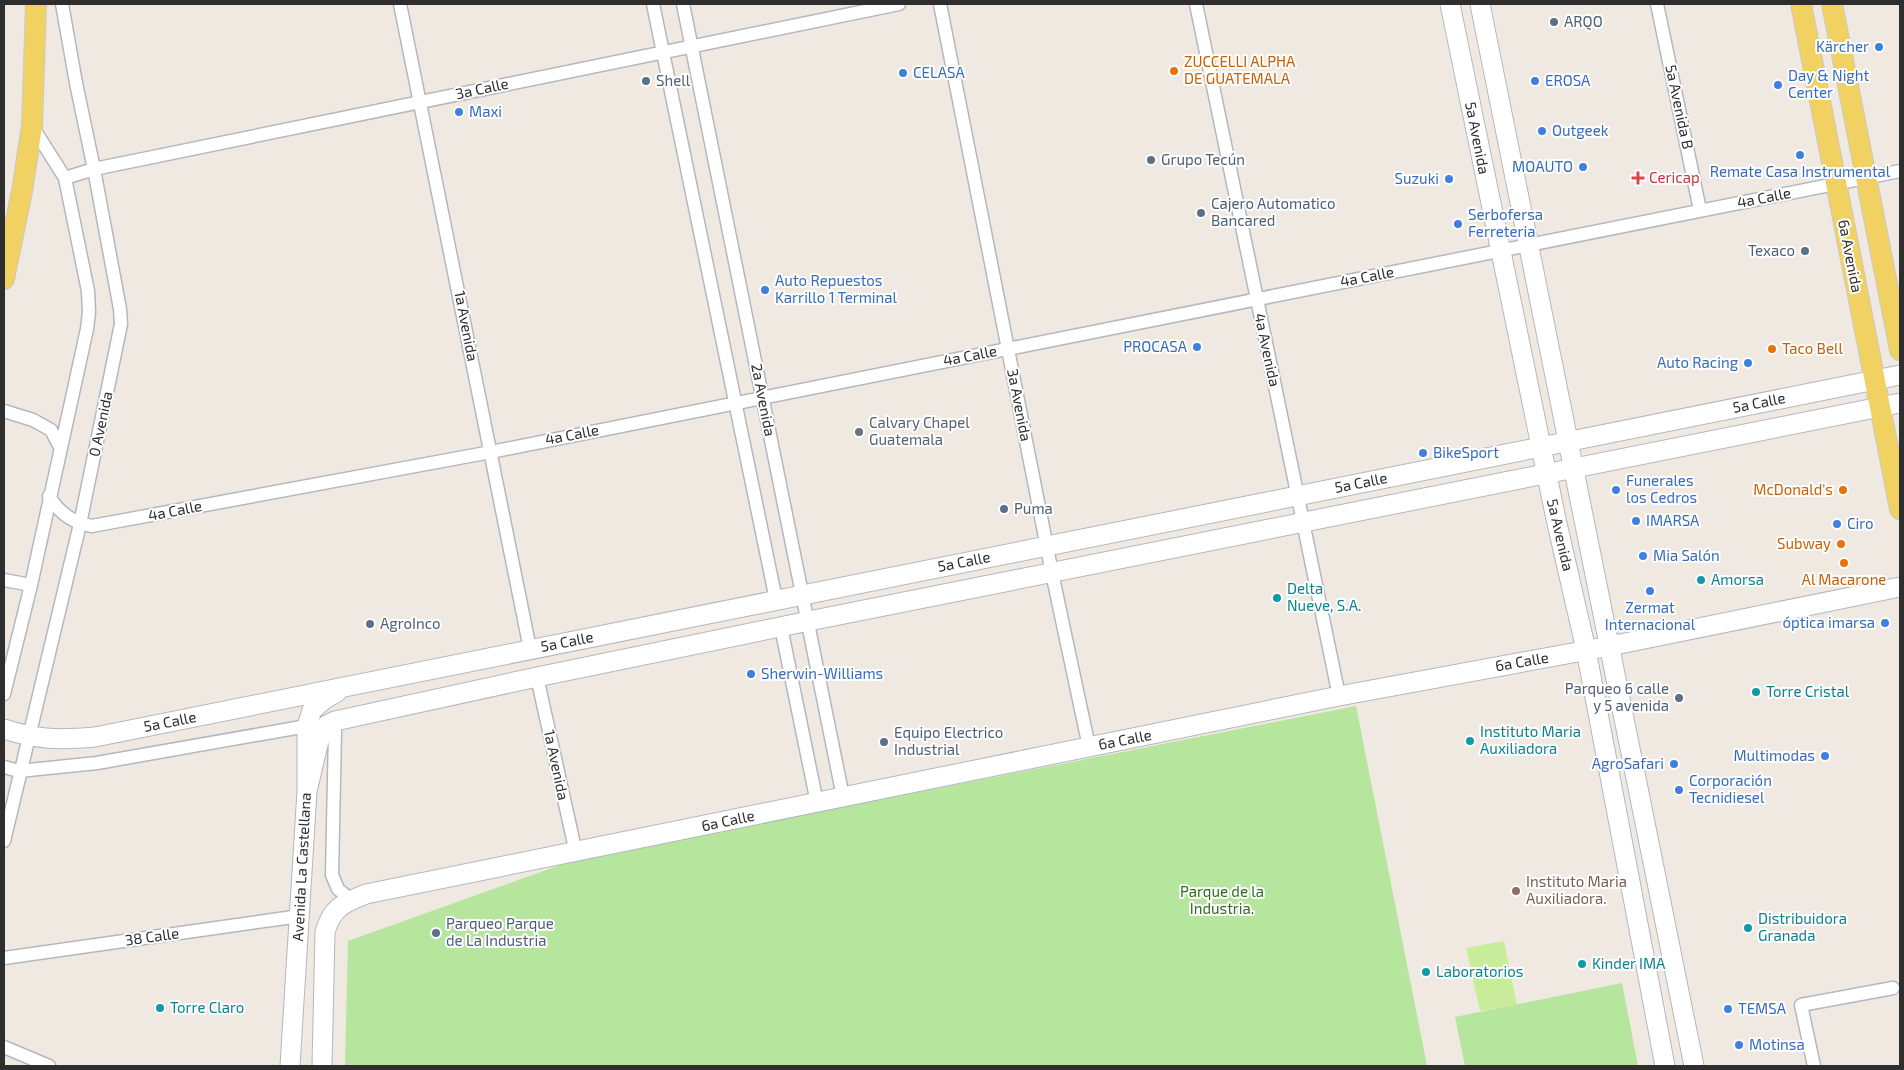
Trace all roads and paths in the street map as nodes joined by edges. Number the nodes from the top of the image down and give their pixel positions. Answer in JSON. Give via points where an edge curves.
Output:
{"nodes":[{"id":1,"x":36,"y":4,"type":"edge"},
{"id":2,"x":62,"y":4,"type":"edge"},
{"id":3,"x":400,"y":4,"type":"edge"},
{"id":4,"x":653,"y":4,"type":"edge"},
{"id":5,"x":683,"y":4,"type":"edge"},
{"id":6,"x":899,"y":4,"type":"edge"},
{"id":7,"x":940,"y":4,"type":"edge"},
{"id":8,"x":1196,"y":4,"type":"edge"},
{"id":9,"x":1450,"y":4,"type":"edge"},
{"id":10,"x":1480,"y":4,"type":"edge"},
{"id":11,"x":1657,"y":4,"type":"edge"},
{"id":12,"x":1801,"y":4,"type":"edge"},
{"id":13,"x":1832,"y":4,"type":"edge"},
{"id":14,"x":692,"y":46,"type":"junction"},
{"id":15,"x":663,"y":52,"type":"junction"},
{"id":16,"x":420,"y":102,"type":"junction"},
{"id":17,"x":32,"y":126,"type":"junction"},
{"id":18,"x":94,"y":169,"type":"junction"},
{"id":19,"x":1900,"y":171,"type":"edge"},
{"id":20,"x":65,"y":178,"type":"junction"},
{"id":21,"x":1867,"y":178,"type":"junction"},
{"id":22,"x":1836,"y":184,"type":"junction"},
{"id":23,"x":1700,"y":210,"type":"junction"},
{"id":24,"x":1528,"y":244,"type":"junction"},
{"id":25,"x":1499,"y":250,"type":"junction"},
{"id":26,"x":4,"y":279,"type":"edge"},
{"id":27,"x":1256,"y":299,"type":"junction"},
{"id":28,"x":1008,"y":348,"type":"junction"},
{"id":29,"x":1900,"y":350,"type":"edge"},
{"id":30,"x":1900,"y":375,"type":"edge"},
{"id":31,"x":1875,"y":380,"type":"junction"},
{"id":32,"x":763,"y":397,"type":"junction"},
{"id":33,"x":735,"y":403,"type":"junction"},
{"id":34,"x":1900,"y":403,"type":"edge"},
{"id":35,"x":1880,"y":408,"type":"junction"},
{"id":36,"x":4,"y":411,"type":"edge"},
{"id":37,"x":1568,"y":442,"type":"junction"},
{"id":38,"x":60,"y":447,"type":"junction"},
{"id":39,"x":1541,"y":447,"type":"junction"},
{"id":40,"x":491,"y":452,"type":"junction"},
{"id":41,"x":1574,"y":469,"type":"junction"},
{"id":42,"x":1546,"y":474,"type":"junction"},
{"id":43,"x":50,"y":496,"type":"junction"},
{"id":44,"x":1297,"y":496,"type":"junction"},
{"id":45,"x":1900,"y":509,"type":"edge"},
{"id":46,"x":1303,"y":523,"type":"junction"},
{"id":47,"x":80,"y":524,"type":"junction"},
{"id":48,"x":1047,"y":546,"type":"junction"},
{"id":49,"x":1052,"y":573,"type":"junction"},
{"id":50,"x":4,"y":580,"type":"edge"},
{"id":51,"x":31,"y":585,"type":"junction"},
{"id":52,"x":1900,"y":587,"type":"edge"},
{"id":53,"x":803,"y":595,"type":"junction"},
{"id":54,"x":776,"y":600,"type":"junction"},
{"id":55,"x":808,"y":621,"type":"junction"},
{"id":56,"x":781,"y":627,"type":"junction"},
{"id":57,"x":1610,"y":646,"type":"junction"},
{"id":58,"x":530,"y":649,"type":"junction"},
{"id":59,"x":1586,"y":650,"type":"junction"},
{"id":60,"x":537,"y":677,"type":"junction"},
{"id":61,"x":347,"y":686,"type":"junction"},
{"id":62,"x":4,"y":694,"type":"edge"},
{"id":63,"x":1339,"y":696,"type":"junction"},
{"id":64,"x":4,"y":729,"type":"edge"},
{"id":65,"x":325,"y":730,"type":"junction"},
{"id":66,"x":28,"y":737,"type":"junction"},
{"id":67,"x":1089,"y":747,"type":"junction"},
{"id":68,"x":4,"y":767,"type":"edge"},
{"id":69,"x":19,"y":772,"type":"junction"},
{"id":70,"x":843,"y":797,"type":"junction"},
{"id":71,"x":817,"y":803,"type":"junction"},
{"id":72,"x":4,"y":841,"type":"edge"},
{"id":73,"x":576,"y":853,"type":"junction"},
{"id":74,"x":351,"y":900,"type":"junction"},
{"id":75,"x":300,"y":916,"type":"junction"},
{"id":76,"x":4,"y":958,"type":"edge"},
{"id":77,"x":1893,"y":988,"type":"dead end"},
{"id":78,"x":4,"y":1047,"type":"edge"},
{"id":79,"x":49,"y":1066,"type":"edge"},
{"id":80,"x":290,"y":1066,"type":"edge"},
{"id":81,"x":322,"y":1066,"type":"edge"},
{"id":82,"x":1666,"y":1066,"type":"edge"},
{"id":83,"x":1694,"y":1066,"type":"edge"},
{"id":84,"x":1814,"y":1066,"type":"edge"}],
"edges":[{"from":1,"to":17,"type":"main road"},
{"from":2,"to":18,"type":"street","name":"0 Avenida"},
{"from":3,"to":16,"type":"street","name":"1a Avenida"},
{"from":4,"to":15,"type":"street","name":"2a Avenida"},
{"from":5,"to":14,"type":"street","name":"2a Avenida"},
{"from":6,"to":14,"type":"street","name":"3a Calle"},
{"from":7,"to":28,"type":"street","name":"3a Avenida"},
{"from":8,"to":27,"type":"street","name":"4a Avenida"},
{"from":9,"to":25,"type":"main road","name":"5a Avenida"},
{"from":10,"to":24,"type":"main road","name":"5a Avenida"},
{"from":11,"to":23,"type":"street","name":"5a Avenida B"},
{"from":12,"to":22,"type":"main road","name":"6a Avenida"},
{"from":13,"to":21,"type":"main road","name":"6a Avenida"},
{"from":14,"to":15,"type":"street","name":"3a Calle"},
{"from":14,"to":32,"type":"street","name":"2a Avenida"},
{"from":15,"to":16,"type":"street","name":"3a Calle"},
{"from":15,"to":33,"type":"street","name":"2a Avenida"},
{"from":16,"to":18,"type":"street","name":"3a Calle"},
{"from":16,"to":40,"type":"street","name":"1a Avenida"},
{"from":17,"to":20,"type":"street"},
{"from":17,"to":26,"type":"main road"},
{"from":18,"to":20,"type":"street","name":"3a Calle"},
{"from":18,"to":47,"type":"street","name":"0 Avenida","via":[[120,324]]},
{"from":19,"to":21,"type":"street","name":"4a Calle"},
{"from":20,"to":38,"type":"street","via":[[88,291],[89,312]]},
{"from":21,"to":22,"type":"street","name":"4a Calle"},
{"from":21,"to":29,"type":"main road","name":"6a Avenida"},
{"from":22,"to":23,"type":"street","name":"4a Calle"},
{"from":22,"to":31,"type":"main road","name":"6a Avenida"},
{"from":23,"to":24,"type":"street","name":"4a Calle"},
{"from":24,"to":25,"type":"street","name":"4a Calle"},
{"from":24,"to":37,"type":"main road","name":"5a Avenida"},
{"from":25,"to":27,"type":"street","name":"4a Calle"},
{"from":25,"to":39,"type":"main road","name":"5a Avenida"},
{"from":27,"to":28,"type":"street","name":"4a Calle"},
{"from":27,"to":44,"type":"street","name":"4a Avenida"},
{"from":28,"to":32,"type":"street","name":"4a Calle"},
{"from":28,"to":48,"type":"street","name":"3a Avenida"},
{"from":30,"to":31,"type":"main road","name":"5a Calle"},
{"from":31,"to":35,"type":"main road","name":"6a Avenida"},
{"from":31,"to":37,"type":"main road","name":"5a Calle"},
{"from":32,"to":33,"type":"street","name":"4a Calle"},
{"from":32,"to":53,"type":"street","name":"2a Avenida"},
{"from":33,"to":40,"type":"street","name":"4a Calle"},
{"from":33,"to":54,"type":"street","name":"2a Avenida"},
{"from":34,"to":35,"type":"main road","name":"5a Calle"},
{"from":35,"to":41,"type":"main road","name":"5a Calle"},
{"from":35,"to":45,"type":"main road","name":"6a Avenida"},
{"from":36,"to":38,"type":"street","via":[[51,430]]},
{"from":37,"to":39,"type":"main road","name":"5a Calle"},
{"from":37,"to":41,"type":"main road","name":"5a Avenida"},
{"from":38,"to":43,"type":"street"},
{"from":39,"to":42,"type":"main road","name":"5a Avenida"},
{"from":39,"to":44,"type":"main road","name":"5a Calle"},
{"from":40,"to":47,"type":"street","name":"4a Calle","via":[[92,526]]},
{"from":40,"to":58,"type":"street","name":"1a Avenida"},
{"from":41,"to":42,"type":"main road","name":"5a Calle"},
{"from":41,"to":57,"type":"main road","name":"5a Avenida"},
{"from":42,"to":46,"type":"main road","name":"5a Calle"},
{"from":42,"to":59,"type":"main road","name":"5a Avenida"},
{"from":43,"to":47,"type":"street","via":[[56,507]]},
{"from":43,"to":51,"type":"street"},
{"from":44,"to":46,"type":"street","name":"4a Avenida"},
{"from":44,"to":48,"type":"main road","name":"5a Calle"},
{"from":46,"to":49,"type":"main road","name":"5a Calle"},
{"from":46,"to":63,"type":"street","name":"4a Avenida"},
{"from":47,"to":66,"type":"street","name":"0 Avenida"},
{"from":48,"to":49,"type":"street","name":"3a Avenida"},
{"from":48,"to":53,"type":"main road","name":"5a Calle"},
{"from":49,"to":55,"type":"main road","name":"5a Calle"},
{"from":49,"to":67,"type":"street","name":"3a Avenida"},
{"from":50,"to":51,"type":"street"},
{"from":51,"to":62,"type":"street"},
{"from":52,"to":57,"type":"main road","name":"6a Calle"},
{"from":53,"to":54,"type":"main road","name":"5a Calle"},
{"from":53,"to":55,"type":"street","name":"2a Avenida"},
{"from":54,"to":58,"type":"main road","name":"5a Calle"},
{"from":55,"to":56,"type":"main road","name":"5a Calle"},
{"from":55,"to":70,"type":"street","name":"2a Avenida"},
{"from":56,"to":60,"type":"main road","name":"5a Calle"},
{"from":56,"to":71,"type":"street"},
{"from":57,"to":59,"type":"main road","name":"6a Calle"},
{"from":57,"to":83,"type":"main road","name":"5a Avenida"},
{"from":58,"to":61,"type":"main road","name":"5a Calle"},
{"from":59,"to":63,"type":"main road","name":"6a Calle"},
{"from":59,"to":82,"type":"main road","name":"5a Avenida"},
{"from":60,"to":65,"type":"main road","name":"5a Calle"},
{"from":60,"to":73,"type":"street","name":"1a Avenida"},
{"from":61,"to":65,"type":"main road","name":"Avenida La Castellana","via":[[312,710]]},
{"from":61,"to":66,"type":"main road","name":"5a Calle","via":[[95,737],[66,740]]},
{"from":63,"to":67,"type":"main road","name":"6a Calle"},
{"from":64,"to":66,"type":"main road","name":"5a Calle"},
{"from":65,"to":69,"type":"street","name":"5a Calle"},
{"from":65,"to":74,"type":"street","name":"Avenida La Castellana","via":[[332,874],[338,889]]},
{"from":65,"to":75,"type":"main road","name":"Avenida La Castellana","via":[[307,791]]},
{"from":66,"to":69,"type":"street","name":"0 Avenida"},
{"from":67,"to":70,"type":"main road","name":"6a Calle"},
{"from":68,"to":69,"type":"street","name":"5a Calle"},
{"from":69,"to":72,"type":"street","name":"0 Avenida"},
{"from":70,"to":71,"type":"main road","name":"6a Calle"},
{"from":71,"to":73,"type":"main road","name":"6a Calle"},
{"from":73,"to":74,"type":"main road","name":"6a Calle","via":[[366,894]]},
{"from":74,"to":81,"type":"main road","name":"Avenida La Castellana","via":[[335,911],[325,932]]},
{"from":75,"to":76,"type":"street","name":"38 Calle"},
{"from":75,"to":80,"type":"main road","name":"Avenida La Castellana"},
{"from":77,"to":84,"type":"street","via":[[1801,1005]]},
{"from":78,"to":79,"type":"street"}]}
